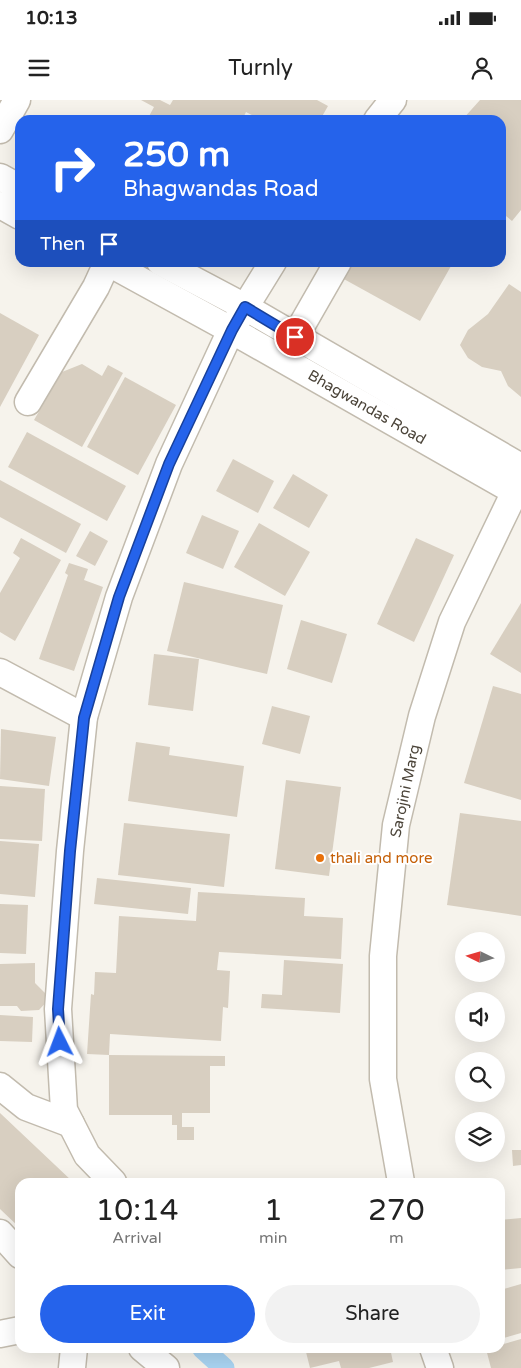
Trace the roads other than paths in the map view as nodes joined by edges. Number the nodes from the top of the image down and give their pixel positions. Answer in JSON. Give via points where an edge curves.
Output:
{"nodes":[{"id":1,"x":17,"y":100,"type":"edge"},
{"id":2,"x":393,"y":100,"type":"edge"},
{"id":3,"x":381,"y":115,"type":"edge"},
{"id":4,"x":0,"y":130,"type":"edge"},
{"id":5,"x":0,"y":177,"type":"edge"},
{"id":6,"x":15,"y":185,"type":"edge"},
{"id":7,"x":0,"y":205,"type":"edge"},
{"id":8,"x":15,"y":213,"type":"edge"},
{"id":9,"x":105,"y":267,"type":"edge"},
{"id":10,"x":114,"y":267,"type":"edge"},
{"id":11,"x":169,"y":267,"type":"edge"},
{"id":12,"x":270,"y":267,"type":"edge"},
{"id":13,"x":335,"y":267,"type":"edge"},
{"id":14,"x":245,"y":307,"type":"junction"},
{"id":15,"x":232,"y":330,"type":"junction"},
{"id":16,"x":295,"y":337,"type":"junction"},
{"id":17,"x":28,"y":402,"type":"dead end"},
{"id":18,"x":520,"y":483,"type":"edge"},
{"id":19,"x":0,"y":672,"type":"edge"},
{"id":20,"x":84,"y":718,"type":"junction"},
{"id":21,"x":0,"y":1086,"type":"edge"},
{"id":22,"x":71,"y":1124,"type":"junction"},
{"id":23,"x":109,"y":1178,"type":"edge"},
{"id":24,"x":399,"y":1178,"type":"edge"},
{"id":25,"x":0,"y":1233,"type":"edge"},
{"id":26,"x":15,"y":1250,"type":"edge"},
{"id":27,"x":15,"y":1331,"type":"edge"},
{"id":28,"x":0,"y":1334,"type":"edge"},
{"id":29,"x":74,"y":1353,"type":"edge"},
{"id":30,"x":148,"y":1353,"type":"edge"},
{"id":31,"x":435,"y":1353,"type":"edge"},
{"id":32,"x":72,"y":1368,"type":"edge"},
{"id":33,"x":166,"y":1368,"type":"edge"},
{"id":34,"x":440,"y":1368,"type":"edge"}],
"edges":[{"from":1,"to":4,"type":"street"},
{"from":2,"to":3,"type":"street"},
{"from":5,"to":6,"type":"street"},
{"from":7,"to":8,"type":"street"},
{"from":9,"to":17,"type":"street"},
{"from":10,"to":15,"type":"street","name":"Bhagwandas Road"},
{"from":11,"to":14,"type":"street","name":"Bhagwandas Road"},
{"from":12,"to":14,"type":"street"},
{"from":13,"to":16,"type":"street"},
{"from":14,"to":15,"type":"street"},
{"from":14,"to":16,"type":"street","name":"Bhagwandas Road"},
{"from":15,"to":18,"type":"street","name":"Bhagwandas Road"},
{"from":15,"to":20,"type":"street","via":[[165,473],[119,597]]},
{"from":16,"to":18,"type":"street","name":"Bhagwandas Road"},
{"from":18,"to":24,"type":"street","name":"Sarojini Marg","via":[[452,622],[422,716],[396,825],[383,956],[383,1079]]},
{"from":19,"to":20,"type":"street"},
{"from":20,"to":22,"type":"street","via":[[58,1009],[64,1110]]},
{"from":21,"to":22,"type":"street","via":[[26,1107]]},
{"from":22,"to":23,"type":"street","via":[[87,1155]]},
{"from":25,"to":26,"type":"street"},
{"from":27,"to":28,"type":"street"},
{"from":29,"to":32,"type":"street"},
{"from":30,"to":33,"type":"street"},
{"from":31,"to":34,"type":"street"}]}
